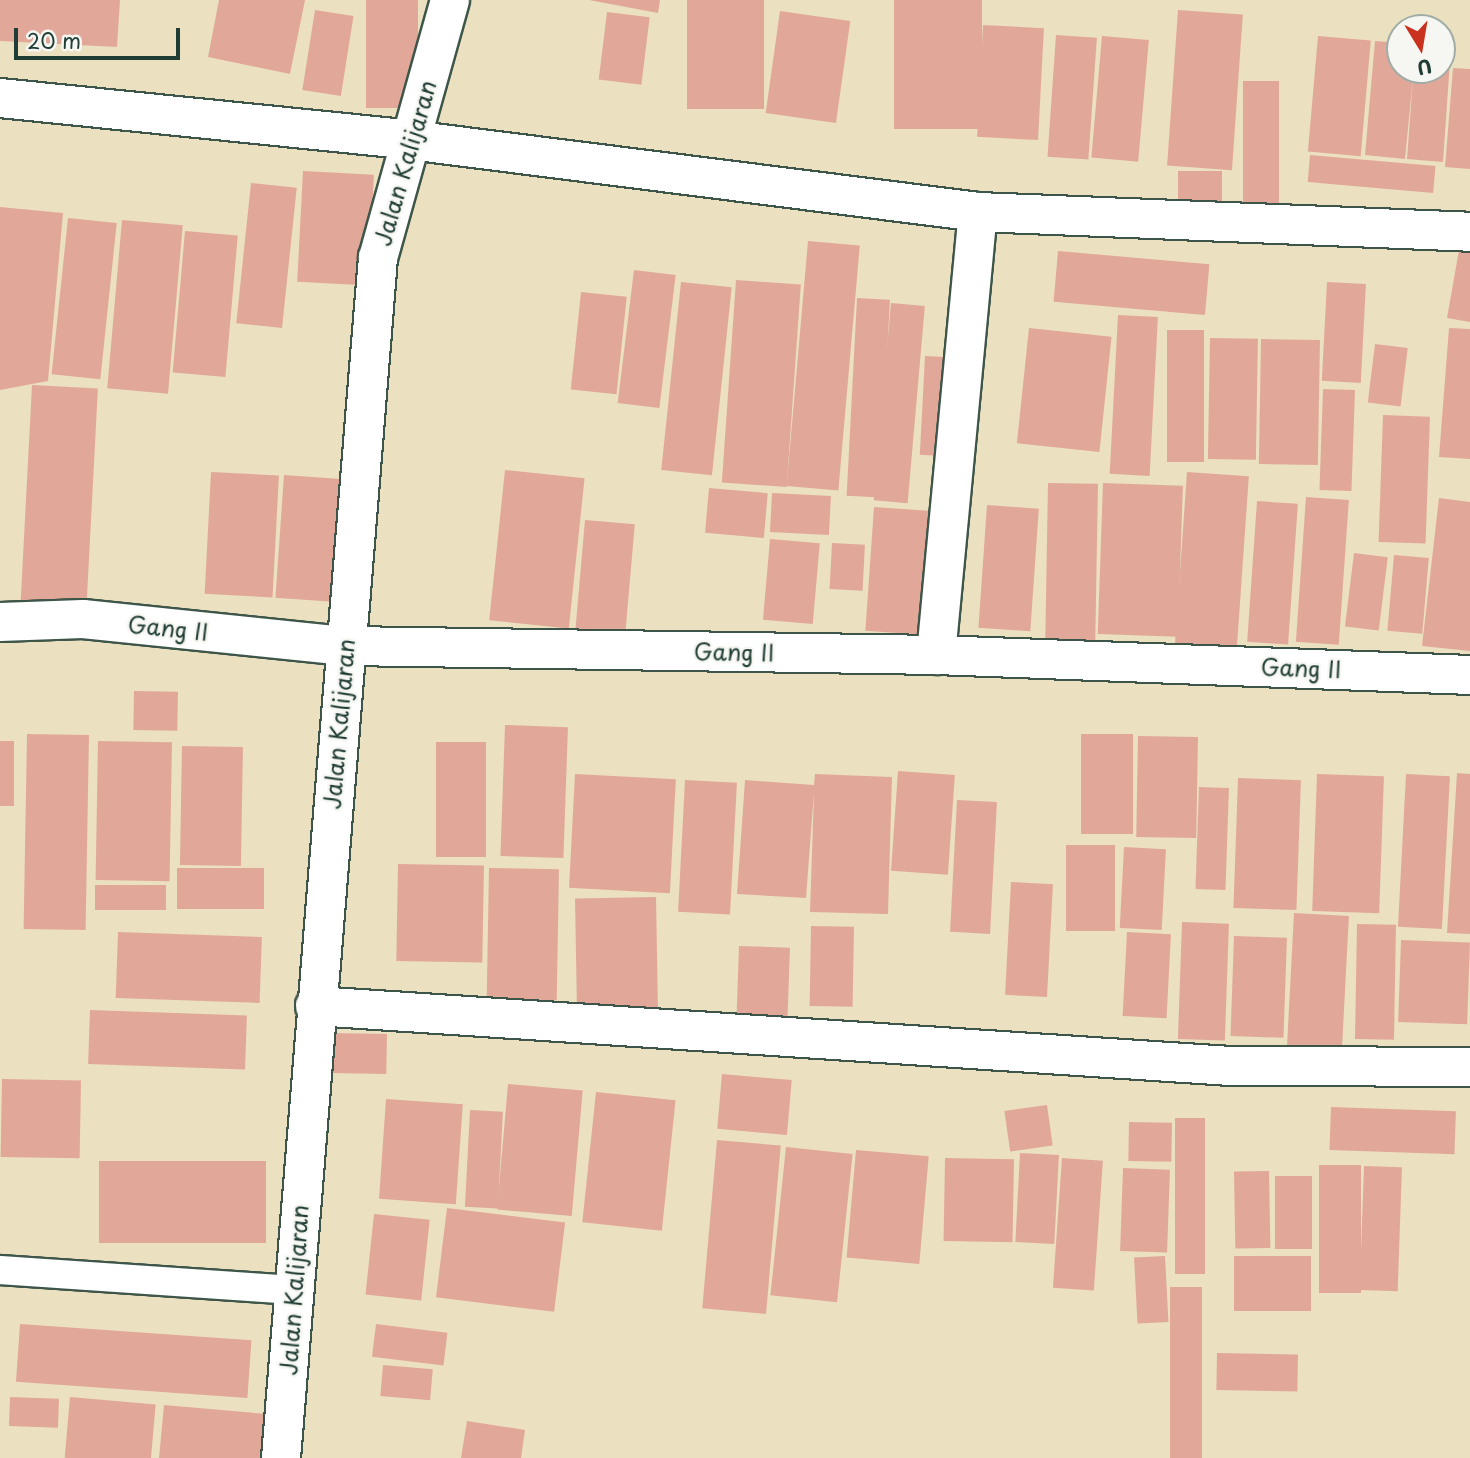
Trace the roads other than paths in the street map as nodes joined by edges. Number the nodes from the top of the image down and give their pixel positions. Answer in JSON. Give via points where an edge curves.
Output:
{"nodes":[{"id":1,"x":450,"y":0,"type":"edge"},
{"id":2,"x":0,"y":98,"type":"edge"},
{"id":3,"x":410,"y":140,"type":"junction"},
{"id":4,"x":978,"y":212,"type":"junction"},
{"id":5,"x":1470,"y":232,"type":"edge"},
{"id":6,"x":0,"y":622,"type":"edge"},
{"id":7,"x":346,"y":646,"type":"junction"},
{"id":8,"x":936,"y":655,"type":"junction"},
{"id":9,"x":1470,"y":675,"type":"edge"},
{"id":10,"x":315,"y":1006,"type":"junction"},
{"id":11,"x":1470,"y":1067,"type":"edge"},
{"id":12,"x":0,"y":1270,"type":"edge"},
{"id":13,"x":294,"y":1290,"type":"junction"},
{"id":14,"x":281,"y":1458,"type":"edge"}],
"edges":[{"from":1,"to":3,"type":"street","name":"Jalan Kalijaran"},
{"from":2,"to":3,"type":"street"},
{"from":3,"to":4,"type":"street"},
{"from":3,"to":7,"type":"street","name":"Jalan Kalijaran","via":[[378,258]]},
{"from":4,"to":5,"type":"street"},
{"from":4,"to":8,"type":"street"},
{"from":6,"to":7,"type":"street","name":"Gang II","via":[[83,619]]},
{"from":7,"to":8,"type":"street","name":"Gang II"},
{"from":7,"to":10,"type":"street","name":"Jalan Kalijaran"},
{"from":8,"to":9,"type":"street","name":"Gang II"},
{"from":10,"to":11,"type":"street","via":[[1230,1066]]},
{"from":10,"to":13,"type":"street","name":"Jalan Kalijaran"},
{"from":12,"to":13,"type":"lane"},
{"from":13,"to":14,"type":"street","name":"Jalan Kalijaran"}]}
